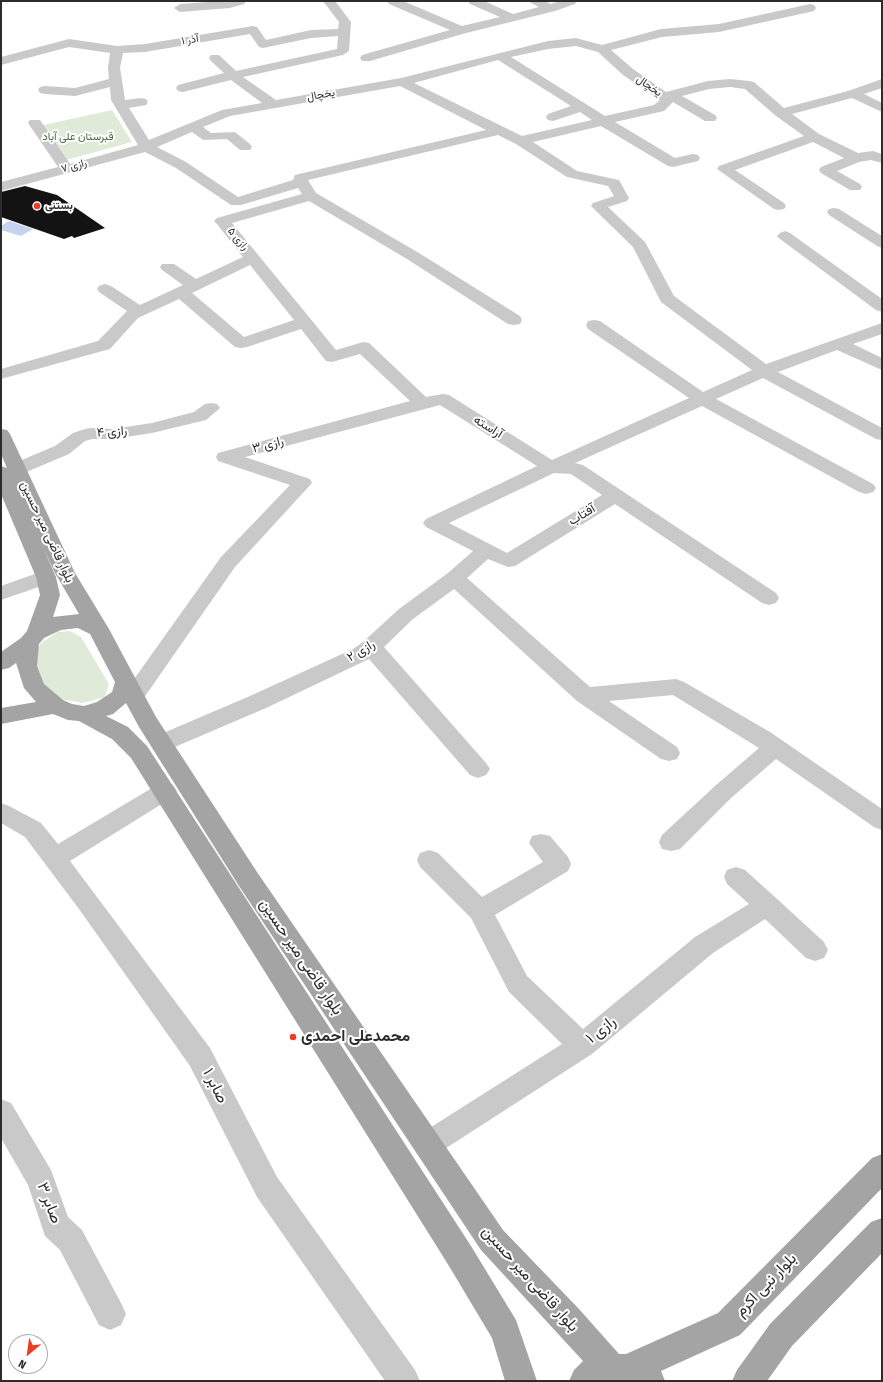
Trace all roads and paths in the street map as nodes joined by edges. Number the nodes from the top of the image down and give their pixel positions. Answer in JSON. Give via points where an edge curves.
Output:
{"nodes":[{"id":1,"x":240,"y":1,"type":"edge"},
{"id":2,"x":329,"y":1,"type":"edge"},
{"id":3,"x":393,"y":1,"type":"edge"},
{"id":4,"x":474,"y":1,"type":"edge"},
{"id":5,"x":534,"y":1,"type":"edge"},
{"id":6,"x":571,"y":1,"type":"edge"},
{"id":7,"x":180,"y":8,"type":"dead end"},
{"id":8,"x":551,"y":8,"type":"junction"},
{"id":9,"x":810,"y":8,"type":"dead end"},
{"id":10,"x":512,"y":18,"type":"junction"},
{"id":11,"x":458,"y":28,"type":"dead end"},
{"id":12,"x":344,"y":32,"type":"junction"},
{"id":13,"x":343,"y":47,"type":"junction"},
{"id":14,"x":602,"y":49,"type":"junction"},
{"id":15,"x":117,"y":50,"type":"junction"},
{"id":16,"x":500,"y":56,"type":"junction"},
{"id":17,"x":215,"y":58,"type":"dead end"},
{"id":18,"x":366,"y":58,"type":"junction"},
{"id":19,"x":1,"y":61,"type":"edge"},
{"id":20,"x":233,"y":75,"type":"junction"},
{"id":21,"x":116,"y":81,"type":"junction"},
{"id":22,"x":402,"y":82,"type":"junction"},
{"id":23,"x":882,"y":83,"type":"edge"},
{"id":24,"x":382,"y":84,"type":"junction"},
{"id":25,"x":183,"y":88,"type":"dead end"},
{"id":26,"x":46,"y":90,"type":"dead end"},
{"id":27,"x":853,"y":94,"type":"junction"},
{"id":28,"x":667,"y":96,"type":"junction"},
{"id":29,"x":141,"y":102,"type":"dead end"},
{"id":30,"x":272,"y":104,"type":"junction"},
{"id":31,"x":121,"y":105,"type":"junction"},
{"id":32,"x":419,"y":106,"type":"dead end"},
{"id":33,"x":582,"y":107,"type":"junction"},
{"id":34,"x":882,"y":108,"type":"edge"},
{"id":35,"x":781,"y":113,"type":"junction"},
{"id":36,"x":553,"y":117,"type":"dead end"},
{"id":37,"x":710,"y":118,"type":"dead end"},
{"id":38,"x":603,"y":121,"type":"junction"},
{"id":39,"x":35,"y":122,"type":"dead end"},
{"id":40,"x":192,"y":126,"type":"junction"},
{"id":41,"x":499,"y":131,"type":"junction"},
{"id":42,"x":814,"y":137,"type":"junction"},
{"id":43,"x":521,"y":141,"type":"junction"},
{"id":44,"x":146,"y":147,"type":"junction"},
{"id":45,"x":245,"y":147,"type":"dead end"},
{"id":46,"x":692,"y":158,"type":"dead end"},
{"id":47,"x":856,"y":158,"type":"junction"},
{"id":48,"x":882,"y":159,"type":"edge"},
{"id":49,"x":66,"y":168,"type":"junction"},
{"id":50,"x":300,"y":182,"type":"junction"},
{"id":51,"x":1,"y":187,"type":"edge"},
{"id":52,"x":855,"y":187,"type":"dead end"},
{"id":53,"x":311,"y":196,"type":"junction"},
{"id":54,"x":779,"y":206,"type":"dead end"},
{"id":55,"x":834,"y":212,"type":"dead end"},
{"id":56,"x":786,"y":236,"type":"dead end"},
{"id":57,"x":882,"y":243,"type":"edge"},
{"id":58,"x":254,"y":258,"type":"junction"},
{"id":59,"x":168,"y":267,"type":"dead end"},
{"id":60,"x":105,"y":289,"type":"dead end"},
{"id":61,"x":188,"y":289,"type":"junction"},
{"id":62,"x":882,"y":307,"type":"edge"},
{"id":63,"x":140,"y":312,"type":"junction"},
{"id":64,"x":514,"y":320,"type":"dead end"},
{"id":65,"x":304,"y":322,"type":"junction"},
{"id":66,"x":594,"y":324,"type":"dead end"},
{"id":67,"x":882,"y":328,"type":"edge"},
{"id":68,"x":838,"y":344,"type":"junction"},
{"id":69,"x":882,"y":365,"type":"edge"},
{"id":70,"x":764,"y":371,"type":"junction"},
{"id":71,"x":1,"y":374,"type":"edge"},
{"id":72,"x":702,"y":399,"type":"junction"},
{"id":73,"x":422,"y":403,"type":"junction"},
{"id":74,"x":211,"y":408,"type":"dead end"},
{"id":75,"x":1,"y":434,"type":"edge"},
{"id":76,"x":882,"y":435,"type":"edge"},
{"id":77,"x":551,"y":467,"type":"junction"},
{"id":78,"x":9,"y":471,"type":"edge"},
{"id":79,"x":866,"y":488,"type":"dead end"},
{"id":80,"x":615,"y":495,"type":"junction"},
{"id":81,"x":486,"y":550,"type":"junction"},
{"id":82,"x":46,"y":577,"type":"junction"},
{"id":83,"x":455,"y":578,"type":"junction"},
{"id":84,"x":1,"y":593,"type":"edge"},
{"id":85,"x":769,"y":598,"type":"dead end"},
{"id":86,"x":98,"y":629,"type":"junction"},
{"id":87,"x":33,"y":638,"type":"junction"},
{"id":88,"x":371,"y":647,"type":"junction"},
{"id":89,"x":1,"y":663,"type":"edge"},
{"id":90,"x":129,"y":689,"type":"junction"},
{"id":91,"x":585,"y":695,"type":"junction"},
{"id":92,"x":55,"y":706,"type":"junction"},
{"id":93,"x":84,"y":714,"type":"junction"},
{"id":94,"x":1,"y":716,"type":"edge"},
{"id":95,"x":162,"y":743,"type":"junction"},
{"id":96,"x":774,"y":747,"type":"junction"},
{"id":97,"x":669,"y":753,"type":"dead end"},
{"id":98,"x":478,"y":769,"type":"dead end"},
{"id":99,"x":165,"y":791,"type":"junction"},
{"id":100,"x":1,"y":812,"type":"edge"},
{"id":101,"x":882,"y":821,"type":"edge"},
{"id":102,"x":671,"y":842,"type":"dead end"},
{"id":103,"x":541,"y":843,"type":"dead end"},
{"id":104,"x":55,"y":858,"type":"junction"},
{"id":105,"x":429,"y":860,"type":"dead end"},
{"id":106,"x":736,"y":877,"type":"dead end"},
{"id":107,"x":767,"y":904,"type":"junction"},
{"id":108,"x":480,"y":911,"type":"junction"},
{"id":109,"x":815,"y":950,"type":"dead end"},
{"id":110,"x":582,"y":1046,"type":"junction"},
{"id":111,"x":1,"y":1112,"type":"edge"},
{"id":112,"x":427,"y":1145,"type":"junction"},
{"id":113,"x":882,"y":1168,"type":"edge"},
{"id":114,"x":882,"y":1232,"type":"edge"},
{"id":115,"x":110,"y":1314,"type":"dead end"},
{"id":116,"x":618,"y":1376,"type":"edge"},
{"id":117,"x":404,"y":1381,"type":"edge"},
{"id":118,"x":521,"y":1381,"type":"edge"},
{"id":119,"x":748,"y":1381,"type":"edge"}],
"edges":[{"from":1,"to":7,"type":"street"},
{"from":2,"to":12,"type":"street","via":[[345,22]]},
{"from":3,"to":11,"type":"street"},
{"from":4,"to":10,"type":"street"},
{"from":5,"to":8,"type":"street"},
{"from":6,"to":8,"type":"street"},
{"from":8,"to":10,"type":"street"},
{"from":9,"to":14,"type":"street","via":[[719,28],[661,33]]},
{"from":10,"to":18,"type":"street"},
{"from":12,"to":13,"type":"street"},
{"from":12,"to":15,"type":"street","name":"آذر ۱","via":[[310,34],[263,44],[253,30],[145,48]]},
{"from":13,"to":18,"type":"street"},
{"from":13,"to":20,"type":"street","via":[[342,51]]},
{"from":14,"to":16,"type":"street","name":"یخچال","via":[[576,42],[548,45]]},
{"from":14,"to":28,"type":"street","name":"یخچال","via":[[628,72]]},
{"from":15,"to":19,"type":"street","name":"آذر ۱","via":[[69,43]]},
{"from":15,"to":21,"type":"street","via":[[114,68]]},
{"from":16,"to":22,"type":"street","name":"یخچال"},
{"from":16,"to":33,"type":"street"},
{"from":17,"to":20,"type":"street"},
{"from":18,"to":24,"type":"street"},
{"from":20,"to":25,"type":"street"},
{"from":20,"to":30,"type":"street"},
{"from":21,"to":26,"type":"street","via":[[75,92]]},
{"from":21,"to":31,"type":"street"},
{"from":22,"to":24,"type":"street","name":"یخچال"},
{"from":22,"to":41,"type":"street"},
{"from":23,"to":27,"type":"street"},
{"from":24,"to":30,"type":"street","name":"یخچال"},
{"from":24,"to":32,"type":"street"},
{"from":27,"to":34,"type":"street"},
{"from":27,"to":35,"type":"street"},
{"from":28,"to":35,"type":"street","via":[[708,85],[749,85]]},
{"from":28,"to":37,"type":"street"},
{"from":28,"to":38,"type":"street","name":"یخچال","via":[[668,100],[658,108]]},
{"from":29,"to":31,"type":"street"},
{"from":30,"to":40,"type":"street","name":"یخچال","via":[[227,113]]},
{"from":31,"to":44,"type":"street"},
{"from":33,"to":36,"type":"street"},
{"from":33,"to":38,"type":"street"},
{"from":35,"to":42,"type":"street"},
{"from":38,"to":43,"type":"street","name":"یخچال"},
{"from":38,"to":46,"type":"street","via":[[673,163]]},
{"from":39,"to":49,"type":"street"},
{"from":40,"to":44,"type":"street","name":"یخچال"},
{"from":40,"to":45,"type":"street","via":[[208,137],[230,134]]},
{"from":41,"to":43,"type":"street"},
{"from":41,"to":50,"type":"street","via":[[300,178]]},
{"from":42,"to":47,"type":"street"},
{"from":42,"to":54,"type":"street","via":[[724,169]]},
{"from":43,"to":70,"type":"street","via":[[572,174],[614,183],[622,198],[598,206],[640,244],[668,299]]},
{"from":44,"to":49,"type":"street","name":"رازی ۷"},
{"from":44,"to":50,"type":"street","via":[[181,165],[236,202]]},
{"from":47,"to":48,"type":"street","via":[[873,155]]},
{"from":47,"to":52,"type":"street","via":[[826,170]]},
{"from":49,"to":51,"type":"street","name":"رازی ۷"},
{"from":50,"to":53,"type":"street"},
{"from":53,"to":58,"type":"street","name":"رازی ۵","via":[[222,221]]},
{"from":53,"to":64,"type":"street"},
{"from":55,"to":57,"type":"street"},
{"from":56,"to":62,"type":"street"},
{"from":58,"to":61,"type":"street","name":"رازی ۵"},
{"from":58,"to":65,"type":"street"},
{"from":59,"to":61,"type":"street"},
{"from":60,"to":63,"type":"street"},
{"from":61,"to":63,"type":"street","name":"رازی ۵"},
{"from":61,"to":65,"type":"street","via":[[241,343]]},
{"from":63,"to":71,"type":"street","name":"رازی ۵","via":[[132,315],[104,345]]},
{"from":65,"to":73,"type":"street","via":[[332,357],[363,347]]},
{"from":66,"to":72,"type":"street"},
{"from":67,"to":68,"type":"street"},
{"from":68,"to":69,"type":"street"},
{"from":68,"to":70,"type":"street"},
{"from":70,"to":72,"type":"street"},
{"from":70,"to":76,"type":"street"},
{"from":72,"to":77,"type":"street"},
{"from":72,"to":79,"type":"street"},
{"from":73,"to":77,"type":"street","name":"آراسته","via":[[442,399]]},
{"from":73,"to":90,"type":"street","name":"رازی ۳","via":[[225,457],[304,483],[228,562]]},
{"from":74,"to":78,"type":"street","name":"رازی ۴","via":[[200,416],[152,428],[113,434],[91,433],[79,437],[62,450]]},
{"from":75,"to":78,"type":"main road","name":"بلوار قاضی میر حسین"},
{"from":77,"to":80,"type":"street","name":"آفتاب","via":[[576,469]]},
{"from":77,"to":81,"type":"street","via":[[434,523]]},
{"from":78,"to":82,"type":"main road","name":"بلوار قاضی میر حسین"},
{"from":78,"to":86,"type":"main road","name":"بلوار قاضی میر حسین"},
{"from":80,"to":81,"type":"street","name":"آفتاب","via":[[508,561]]},
{"from":80,"to":85,"type":"street"},
{"from":81,"to":83,"type":"street","name":"رازی ۲"},
{"from":82,"to":84,"type":"street"},
{"from":82,"to":87,"type":"main road","name":"بلوار قاضی میر حسین","via":[[50,595]]},
{"from":83,"to":88,"type":"street","name":"رازی ۲","via":[[406,614]]},
{"from":83,"to":91,"type":"street"},
{"from":86,"to":87,"type":"main road","via":[[80,621],[57,623]]},
{"from":86,"to":90,"type":"main road"},
{"from":87,"to":89,"type":"main road"},
{"from":87,"to":92,"type":"main road","via":[[26,666],[35,688]]},
{"from":88,"to":95,"type":"street","name":"رازی ۲","via":[[258,702]]},
{"from":88,"to":98,"type":"street"},
{"from":90,"to":93,"type":"main road","via":[[105,708]]},
{"from":90,"to":95,"type":"main road","name":"بلوار قاضی میر حسین"},
{"from":91,"to":96,"type":"street","via":[[676,687]]},
{"from":91,"to":97,"type":"street"},
{"from":92,"to":93,"type":"main road","via":[[68,712]]},
{"from":92,"to":94,"type":"main road"},
{"from":93,"to":99,"type":"main road","name":"بلوار قاضی میر حسین","via":[[120,732],[139,752]]},
{"from":95,"to":112,"type":"main road","name":"بلوار قاضی میر حسین","via":[[248,879]]},
{"from":96,"to":101,"type":"street"},
{"from":96,"to":102,"type":"street"},
{"from":99,"to":104,"type":"street"},
{"from":99,"to":118,"type":"main road","name":"بلوار قاضی میر حسین","via":[[456,1249],[505,1331]]},
{"from":100,"to":104,"type":"street","name":"صابر ۱","via":[[33,830]]},
{"from":103,"to":108,"type":"street","via":[[559,864]]},
{"from":104,"to":117,"type":"street","name":"صابر ۱","via":[[200,1057],[267,1188]]},
{"from":105,"to":108,"type":"street"},
{"from":106,"to":107,"type":"street"},
{"from":107,"to":109,"type":"street"},
{"from":107,"to":110,"type":"street","name":"رازی ۱","via":[[704,945]]},
{"from":108,"to":110,"type":"street","via":[[518,984]]},
{"from":110,"to":112,"type":"street","name":"رازی ۱"},
{"from":111,"to":115,"type":"street","name":"صابر ۳","via":[[41,1180],[56,1226],[71,1240]]},
{"from":112,"to":116,"type":"main road","name":"بلوار قاضی میر حسین","via":[[492,1240]]},
{"from":113,"to":116,"type":"main road","name":"بلوار نبی اکرم","via":[[729,1324]]},
{"from":114,"to":119,"type":"main road","via":[[781,1334]]}]}
